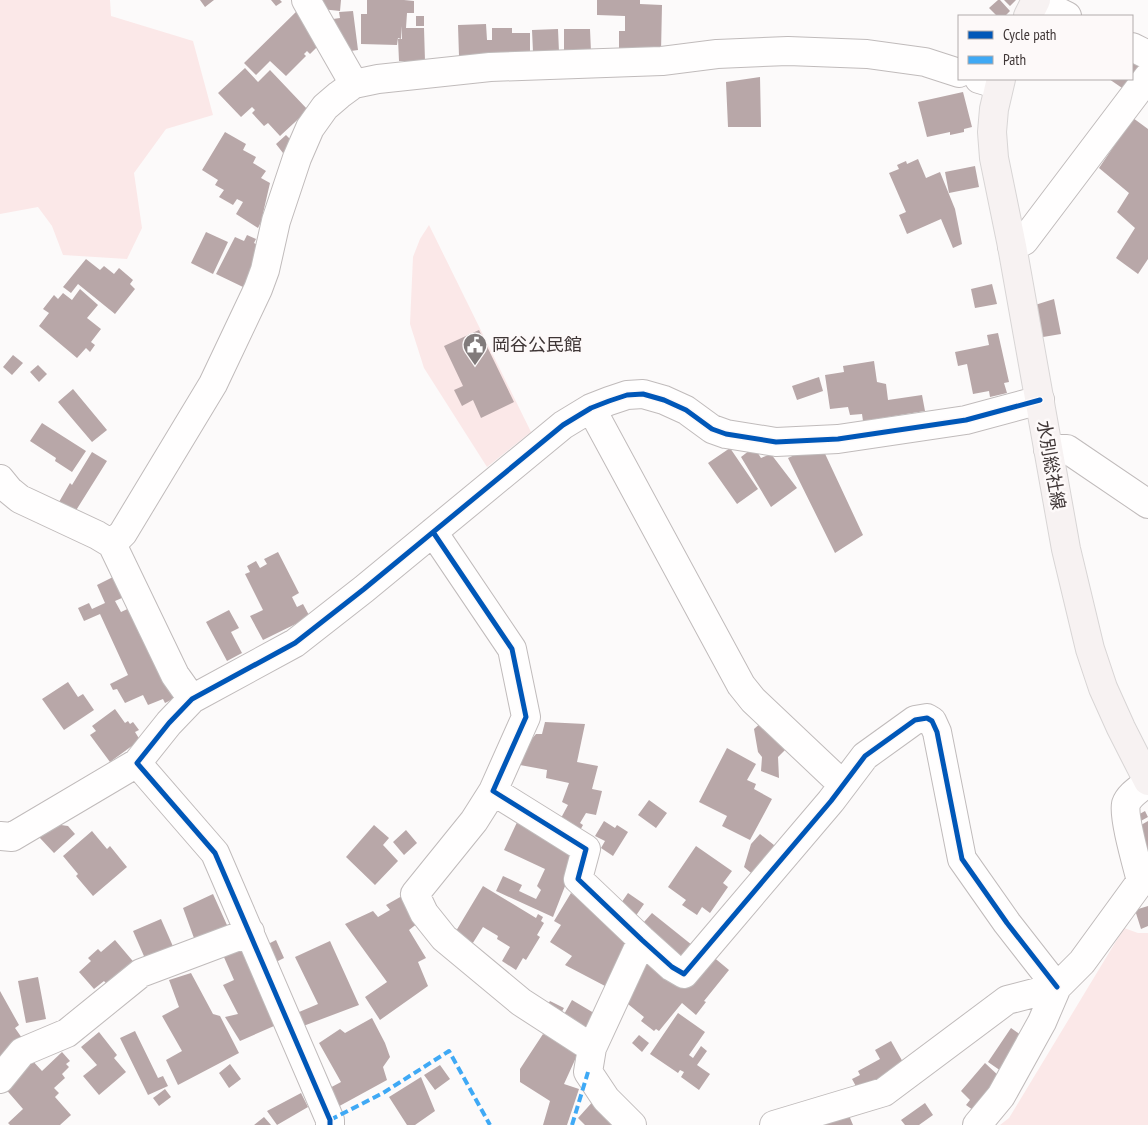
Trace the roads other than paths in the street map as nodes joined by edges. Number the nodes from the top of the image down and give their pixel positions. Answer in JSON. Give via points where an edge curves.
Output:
{"nodes":[{"id":1,"x":306,"y":0,"type":"edge"},
{"id":2,"x":1033,"y":6,"type":"edge"},
{"id":3,"x":1064,"y":15,"type":"edge"},
{"id":4,"x":1133,"y":48,"type":"edge"},
{"id":5,"x":1148,"y":55,"type":"edge"},
{"id":6,"x":958,"y":73,"type":"edge"},
{"id":7,"x":1148,"y":77,"type":"edge"},
{"id":8,"x":993,"y":81,"type":"edge"},
{"id":9,"x":354,"y":84,"type":"junction"},
{"id":10,"x":1012,"y":246,"type":"junction"},
{"id":11,"x":1040,"y":400,"type":"junction"},
{"id":12,"x":592,"y":408,"type":"junction"},
{"id":13,"x":1048,"y":449,"type":"junction"},
{"id":14,"x":0,"y":479,"type":"edge"},
{"id":15,"x":1148,"y":504,"type":"edge"},
{"id":16,"x":433,"y":532,"type":"junction"},
{"id":17,"x":112,"y":544,"type":"junction"},
{"id":18,"x":192,"y":699,"type":"junction"},
{"id":19,"x":133,"y":766,"type":"junction"},
{"id":20,"x":1148,"y":781,"type":"edge"},
{"id":21,"x":843,"y":786,"type":"junction"},
{"id":22,"x":493,"y":791,"type":"junction"},
{"id":23,"x":0,"y":836,"type":"edge"},
{"id":24,"x":1144,"y":882,"type":"edge"},
{"id":25,"x":250,"y":932,"type":"junction"},
{"id":26,"x":642,"y":940,"type":"junction"},
{"id":27,"x":1057,"y":987,"type":"junction"},
{"id":28,"x":592,"y":1048,"type":"junction"},
{"id":29,"x":0,"y":1079,"type":"edge"},
{"id":30,"x":330,"y":1125,"type":"edge"},
{"id":31,"x":632,"y":1125,"type":"edge"},
{"id":32,"x":774,"y":1125,"type":"edge"},
{"id":33,"x":977,"y":1125,"type":"edge"}],
"edges":[{"from":1,"to":9,"type":"street"},
{"from":2,"to":3,"type":"street"},
{"from":4,"to":5,"type":"street"},
{"from":6,"to":9,"type":"street","via":[[925,62],[867,54],[788,51],[717,54],[662,61],[490,67]]},
{"from":7,"to":10,"type":"street","via":[[1024,241]]},
{"from":8,"to":10,"type":"main road","name":"水別総社線","via":[[994,158]]},
{"from":9,"to":17,"type":"street","via":[[325,107],[310,128],[276,221],[258,289],[213,384],[123,533]]},
{"from":10,"to":11,"type":"main road","name":"水別総社線"},
{"from":11,"to":12,"type":"street","via":[[966,420],[838,439],[776,442],[712,429],[686,410],[643,394],[608,400]]},
{"from":11,"to":13,"type":"main road","name":"水別総社線"},
{"from":12,"to":16,"type":"street","via":[[563,425]]},
{"from":12,"to":21,"type":"street","via":[[741,685]]},
{"from":13,"to":15,"type":"street","via":[[1067,449]]},
{"from":13,"to":20,"type":"main road","name":"水別総社線","via":[[1066,549],[1090,649],[1121,728]]},
{"from":14,"to":17,"type":"street","via":[[20,499]]},
{"from":16,"to":18,"type":"street","via":[[295,643]]},
{"from":16,"to":22,"type":"street","via":[[512,649],[526,717]]},
{"from":17,"to":18,"type":"street","via":[[175,675]]},
{"from":18,"to":19,"type":"street"},
{"from":19,"to":23,"type":"street","via":[[12,837]]},
{"from":19,"to":25,"type":"street","via":[[215,853]]},
{"from":20,"to":24,"type":"street","via":[[1131,796],[1125,815]]},
{"from":21,"to":26,"type":"street","via":[[684,974]]},
{"from":21,"to":27,"type":"street","via":[[865,756],[915,720],[927,718],[932,721],[937,732],[962,859]]},
{"from":22,"to":26,"type":"street","via":[[586,849],[578,879]]},
{"from":22,"to":28,"type":"street","via":[[474,821],[415,894],[424,913],[444,938],[521,1002]]},
{"from":24,"to":27,"type":"street","via":[[1082,962]]},
{"from":25,"to":29,"type":"street","via":[[141,973],[67,1033],[22,1052]]},
{"from":25,"to":30,"type":"street"},
{"from":26,"to":28,"type":"street"},
{"from":27,"to":32,"type":"street","via":[[1007,1000],[884,1092]]},
{"from":27,"to":33,"type":"street","via":[[1042,1022],[1001,1096]]},
{"from":28,"to":31,"type":"street","via":[[588,1072],[606,1099]]}]}
